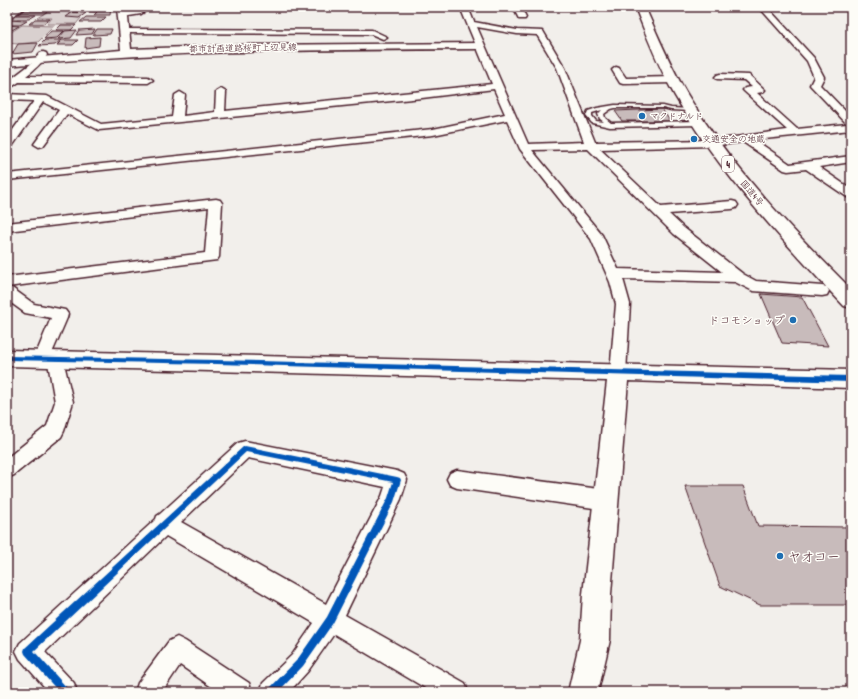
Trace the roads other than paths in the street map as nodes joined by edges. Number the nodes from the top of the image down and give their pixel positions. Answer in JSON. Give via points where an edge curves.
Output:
{"nodes":[{"id":1,"x":23,"y":7,"type":"edge"},
{"id":2,"x":147,"y":7,"type":"edge"},
{"id":3,"x":464,"y":7,"type":"edge"},
{"id":4,"x":517,"y":7,"type":"edge"},
{"id":5,"x":640,"y":7,"type":"edge"},
{"id":6,"x":762,"y":7,"type":"edge"},
{"id":7,"x":123,"y":11,"type":"edge"},
{"id":8,"x":7,"y":17,"type":"edge"},
{"id":9,"x":522,"y":17,"type":"dead end"},
{"id":10,"x":472,"y":24,"type":"junction"},
{"id":11,"x":125,"y":31,"type":"junction"},
{"id":12,"x":476,"y":34,"type":"junction"},
{"id":13,"x":462,"y":35,"type":"dead end"},
{"id":14,"x":411,"y":36,"type":"dead end"},
{"id":15,"x":383,"y":37,"type":"junction"},
{"id":16,"x":480,"y":46,"type":"junction"},
{"id":17,"x":126,"y":50,"type":"junction"},
{"id":18,"x":42,"y":57,"type":"junction"},
{"id":19,"x":7,"y":59,"type":"edge"},
{"id":20,"x":7,"y":64,"type":"edge"},
{"id":21,"x":616,"y":70,"type":"dead end"},
{"id":22,"x":720,"y":78,"type":"dead end"},
{"id":23,"x":19,"y":79,"type":"junction"},
{"id":24,"x":148,"y":80,"type":"dead end"},
{"id":25,"x":673,"y":80,"type":"junction"},
{"id":26,"x":497,"y":86,"type":"junction"},
{"id":27,"x":7,"y":87,"type":"edge"},
{"id":28,"x":221,"y":92,"type":"dead end"},
{"id":29,"x":180,"y":95,"type":"dead end"},
{"id":30,"x":7,"y":98,"type":"edge"},
{"id":31,"x":41,"y":98,"type":"junction"},
{"id":32,"x":610,"y":108,"type":"junction"},
{"id":33,"x":65,"y":109,"type":"junction"},
{"id":34,"x":690,"y":110,"type":"junction"},
{"id":35,"x":220,"y":115,"type":"junction"},
{"id":36,"x":512,"y":116,"type":"junction"},
{"id":37,"x":177,"y":120,"type":"junction"},
{"id":38,"x":699,"y":123,"type":"junction"},
{"id":39,"x":851,"y":123,"type":"edge"},
{"id":40,"x":610,"y":125,"type":"junction"},
{"id":41,"x":851,"y":127,"type":"edge"},
{"id":42,"x":795,"y":132,"type":"junction"},
{"id":43,"x":746,"y":138,"type":"junction"},
{"id":44,"x":712,"y":143,"type":"junction"},
{"id":45,"x":39,"y":144,"type":"dead end"},
{"id":46,"x":7,"y":146,"type":"edge"},
{"id":47,"x":591,"y":146,"type":"junction"},
{"id":48,"x":524,"y":147,"type":"junction"},
{"id":49,"x":851,"y":159,"type":"edge"},
{"id":50,"x":808,"y":165,"type":"junction"},
{"id":51,"x":7,"y":177,"type":"edge"},
{"id":52,"x":851,"y":194,"type":"edge"},
{"id":53,"x":732,"y":205,"type":"dead end"},
{"id":54,"x":658,"y":211,"type":"junction"},
{"id":55,"x":7,"y":227,"type":"edge"},
{"id":56,"x":614,"y":274,"type":"junction"},
{"id":57,"x":738,"y":277,"type":"junction"},
{"id":58,"x":7,"y":282,"type":"edge"},
{"id":59,"x":822,"y":291,"type":"dead end"},
{"id":60,"x":7,"y":292,"type":"edge"},
{"id":61,"x":851,"y":301,"type":"edge"},
{"id":62,"x":7,"y":358,"type":"edge"},
{"id":63,"x":48,"y":359,"type":"junction"},
{"id":64,"x":618,"y":373,"type":"junction"},
{"id":65,"x":851,"y":379,"type":"edge"},
{"id":66,"x":8,"y":467,"type":"edge"},
{"id":67,"x":457,"y":479,"type":"dead end"},
{"id":68,"x":607,"y":500,"type":"junction"},
{"id":69,"x":164,"y":523,"type":"junction"},
{"id":70,"x":330,"y":620,"type":"junction"},
{"id":71,"x":65,"y":692,"type":"edge"},
{"id":72,"x":146,"y":692,"type":"edge"},
{"id":73,"x":240,"y":692,"type":"edge"},
{"id":74,"x":272,"y":692,"type":"edge"},
{"id":75,"x":456,"y":692,"type":"edge"},
{"id":76,"x":583,"y":692,"type":"edge"}],
"edges":[{"from":1,"to":8,"type":"street"},
{"from":2,"to":7,"type":"street","via":[[138,12]]},
{"from":3,"to":10,"type":"street"},
{"from":4,"to":9,"type":"street"},
{"from":5,"to":25,"type":"highway","name":"国道4号","number":"4"},
{"from":6,"to":39,"type":"street","via":[[810,60],[819,76],[815,85]]},
{"from":7,"to":11,"type":"street"},
{"from":10,"to":12,"type":"street"},
{"from":10,"to":47,"type":"street","via":[[517,32],[540,33],[561,68]]},
{"from":11,"to":15,"type":"street","via":[[372,32]]},
{"from":11,"to":17,"type":"street"},
{"from":12,"to":13,"type":"street"},
{"from":12,"to":16,"type":"street"},
{"from":14,"to":15,"type":"street","name":"都市計画道路桜町上辺見線"},
{"from":15,"to":17,"type":"street","name":"都市計画道路桜町上辺見線"},
{"from":16,"to":17,"type":"street","name":"都市計画道路桜町上辺見線"},
{"from":16,"to":26,"type":"street"},
{"from":17,"to":18,"type":"street","name":"都市計画道路桜町上辺見線"},
{"from":18,"to":19,"type":"street","name":"都市計画道路桜町上辺見線"},
{"from":18,"to":20,"type":"street","name":"都市計画道路桜町上辺見線"},
{"from":18,"to":23,"type":"street"},
{"from":21,"to":25,"type":"street","via":[[624,81]]},
{"from":22,"to":42,"type":"street","via":[[746,77],[760,90],[748,90]]},
{"from":23,"to":24,"type":"street"},
{"from":23,"to":27,"type":"street"},
{"from":25,"to":34,"type":"highway","name":"国道4号","number":"4"},
{"from":26,"to":35,"type":"street"},
{"from":26,"to":36,"type":"street"},
{"from":28,"to":35,"type":"street"},
{"from":29,"to":37,"type":"street"},
{"from":30,"to":31,"type":"street"},
{"from":31,"to":33,"type":"street"},
{"from":31,"to":46,"type":"street"},
{"from":32,"to":34,"type":"lane","via":[[663,107]]},
{"from":32,"to":40,"type":"lane","via":[[601,114]]},
{"from":32,"to":40,"type":"lane","via":[[595,110],[590,112],[589,116],[594,122]]},
{"from":33,"to":37,"type":"street","via":[[99,127]]},
{"from":33,"to":45,"type":"street"},
{"from":34,"to":38,"type":"highway","name":"国道4号","number":"4"},
{"from":35,"to":37,"type":"street"},
{"from":36,"to":48,"type":"street"},
{"from":36,"to":51,"type":"street","via":[[433,132]]},
{"from":38,"to":40,"type":"lane"},
{"from":38,"to":44,"type":"highway","name":"国道4号","number":"4"},
{"from":41,"to":42,"type":"street"},
{"from":42,"to":43,"type":"street"},
{"from":43,"to":44,"type":"street"},
{"from":43,"to":50,"type":"street","via":[[788,168]]},
{"from":44,"to":47,"type":"street"},
{"from":44,"to":61,"type":"highway","name":"国道4号","number":"4","via":[[764,206]]},
{"from":47,"to":48,"type":"street"},
{"from":47,"to":54,"type":"street"},
{"from":48,"to":56,"type":"street","via":[[597,238]]},
{"from":49,"to":50,"type":"street"},
{"from":50,"to":52,"type":"street"},
{"from":53,"to":54,"type":"street"},
{"from":54,"to":57,"type":"street","via":[[678,231]]},
{"from":55,"to":58,"type":"street","via":[[216,203],[212,257]]},
{"from":56,"to":57,"type":"street"},
{"from":56,"to":64,"type":"street","via":[[623,304]]},
{"from":57,"to":59,"type":"street","via":[[753,286]]},
{"from":60,"to":63,"type":"street","via":[[30,309],[60,314]]},
{"from":62,"to":63,"type":"street"},
{"from":63,"to":64,"type":"street"},
{"from":63,"to":66,"type":"street","via":[[64,402],[55,432]]},
{"from":64,"to":65,"type":"street"},
{"from":64,"to":68,"type":"street"},
{"from":67,"to":68,"type":"street"},
{"from":68,"to":76,"type":"street","via":[[595,640]]},
{"from":69,"to":70,"type":"street"},
{"from":69,"to":70,"type":"street","via":[[245,449],[397,480]]},
{"from":69,"to":71,"type":"street","via":[[28,651]]},
{"from":70,"to":74,"type":"street","via":[[300,663]]},
{"from":70,"to":75,"type":"street"},
{"from":72,"to":73,"type":"street","via":[[177,649]]}]}
